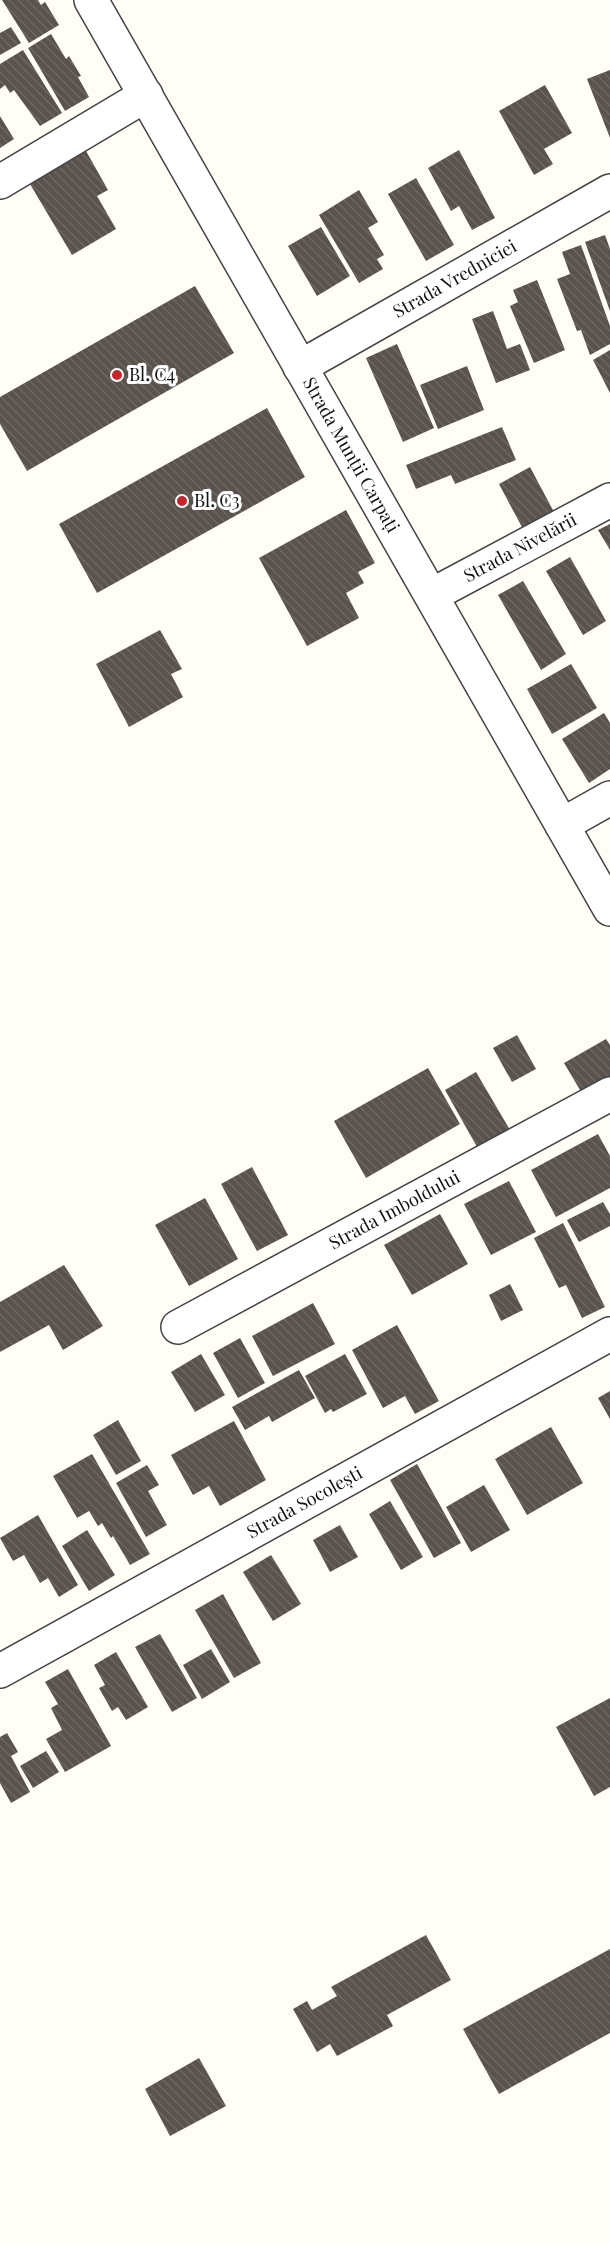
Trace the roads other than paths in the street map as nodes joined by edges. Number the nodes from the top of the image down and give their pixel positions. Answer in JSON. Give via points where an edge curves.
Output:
{"nodes":[{"id":1,"x":91,"y":0,"type":"edge"},
{"id":2,"x":146,"y":94,"type":"junction"},
{"id":3,"x":0,"y":182,"type":"edge"},
{"id":4,"x":610,"y":191,"type":"edge"},
{"id":5,"x":300,"y":367,"type":"junction"},
{"id":6,"x":610,"y":500,"type":"edge"},
{"id":7,"x":432,"y":595,"type":"junction"},
{"id":8,"x":610,"y":798,"type":"edge"},
{"id":9,"x":562,"y":825,"type":"junction"},
{"id":10,"x":610,"y":909,"type":"edge"},
{"id":11,"x":610,"y":1094,"type":"edge"},
{"id":12,"x":178,"y":1327,"type":"dead end"},
{"id":13,"x":610,"y":1334,"type":"edge"},
{"id":14,"x":0,"y":1671,"type":"edge"}],
"edges":[{"from":1,"to":2,"type":"street","name":"Strada Munții Carpați"},
{"from":2,"to":3,"type":"street"},
{"from":2,"to":5,"type":"street","name":"Strada Munții Carpați"},
{"from":4,"to":5,"type":"street","name":"Strada Vredniciei"},
{"from":5,"to":7,"type":"street","name":"Strada Munții Carpați"},
{"from":6,"to":7,"type":"street","name":"Strada Nivelării"},
{"from":7,"to":9,"type":"street","name":"Strada Munții Carpați"},
{"from":8,"to":9,"type":"street"},
{"from":9,"to":10,"type":"street","name":"Strada Munții Carpați"},
{"from":11,"to":12,"type":"street","name":"Strada Imboldului"},
{"from":13,"to":14,"type":"street","name":"Strada Socolești"}]}
